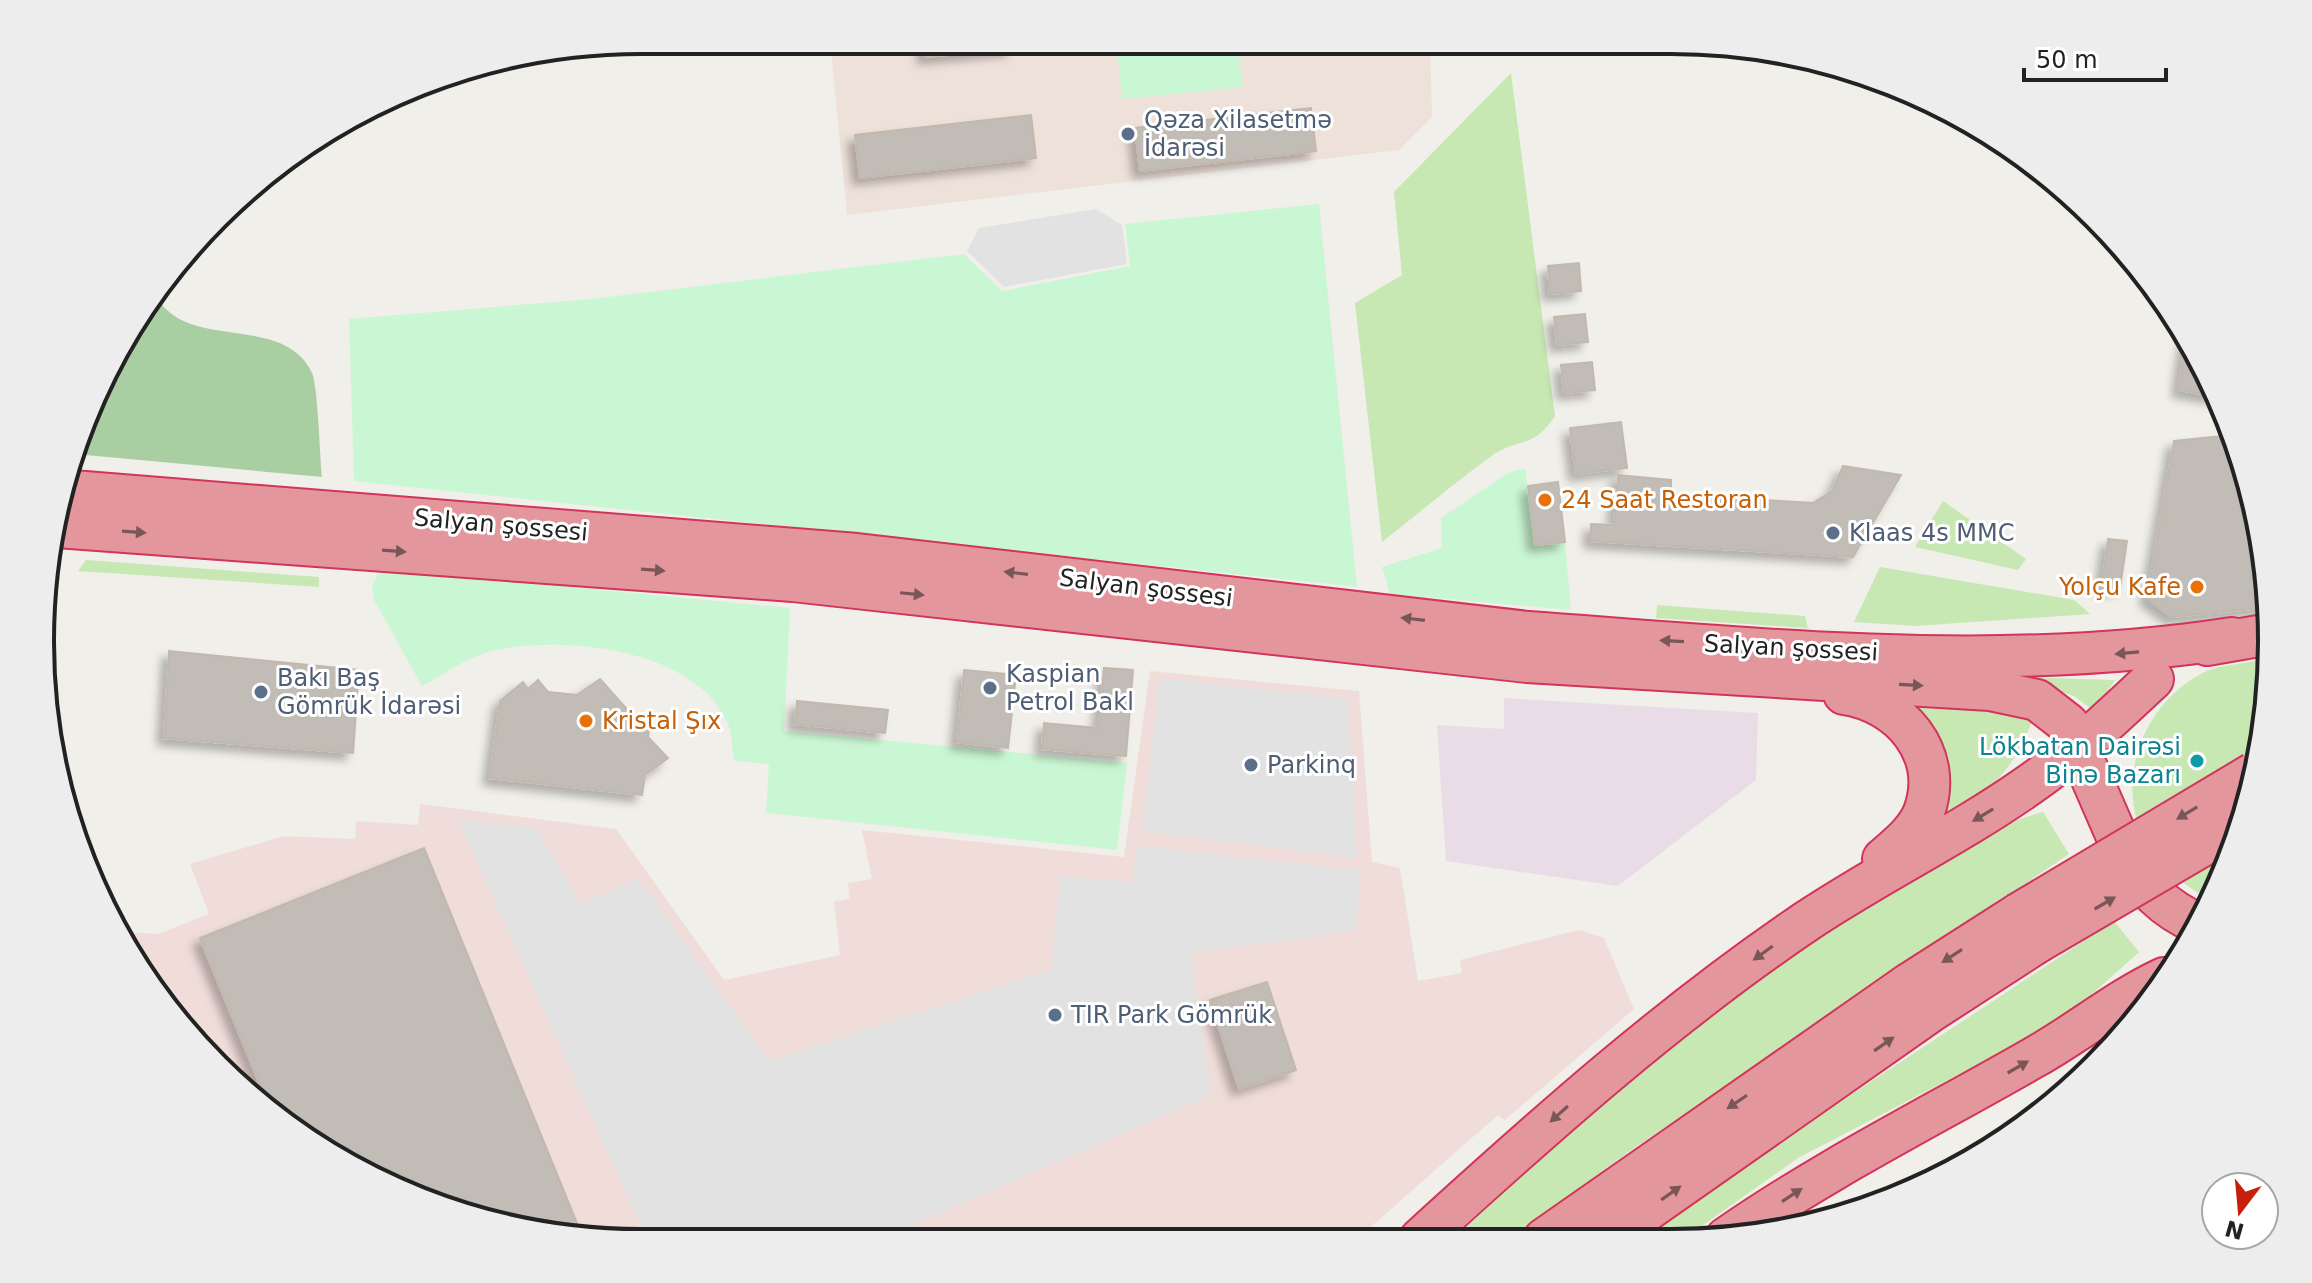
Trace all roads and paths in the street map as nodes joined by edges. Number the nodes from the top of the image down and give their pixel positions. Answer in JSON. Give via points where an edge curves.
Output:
{"nodes":[{"id":1,"x":74,"y":491,"type":"edge"},
{"id":2,"x":65,"y":528,"type":"edge"},
{"id":3,"x":2257,"y":636,"type":"edge"},
{"id":4,"x":1721,"y":675,"type":"junction"},
{"id":5,"x":2153,"y":679,"type":"junction"},
{"id":6,"x":2081,"y":746,"type":"junction"},
{"id":7,"x":2241,"y":782,"type":"edge"},
{"id":8,"x":2227,"y":830,"type":"edge"},
{"id":9,"x":2121,"y":846,"type":"junction"},
{"id":10,"x":2188,"y":918,"type":"edge"},
{"id":11,"x":1809,"y":920,"type":"junction"},
{"id":12,"x":2028,"y":928,"type":"junction"},
{"id":13,"x":2146,"y":987,"type":"edge"},
{"id":14,"x":1748,"y":1224,"type":"edge"},
{"id":15,"x":1431,"y":1229,"type":"edge"},
{"id":16,"x":1558,"y":1229,"type":"edge"},
{"id":17,"x":1621,"y":1229,"type":"edge"}],
"edges":[{"from":3,"to":1,"type":"highway","name":"Salyan şossesi","one_way":true,"via":[[2150,651],[2030,658],[1598,637],[857,554]]},
{"from":2,"to":4,"type":"highway","name":"Salyan şossesi","one_way":true,"via":[[793,581],[1527,662]]},
{"from":3,"to":5,"type":"highway","via":[[2190,653]]},
{"from":4,"to":6,"type":"highway","one_way":true,"via":[[1958,687],[2017,695],[2053,709]]},
{"from":4,"to":11,"type":"highway","via":[[1854,695],[1880,704],[1900,716],[1926,759],[1924,811],[1913,830]]},
{"from":5,"to":6,"type":"highway"},
{"from":5,"to":9,"type":"highway","via":[[2128,711],[2113,749],[2108,790]]},
{"from":6,"to":9,"type":"highway"},
{"from":6,"to":11,"type":"highway","one_way":true,"via":[[2028,786]]},
{"from":7,"to":12,"type":"highway","one_way":true,"bridge":true},
{"from":12,"to":8,"type":"highway","one_way":true,"bridge":true},
{"from":9,"to":10,"type":"highway","via":[[2151,891]]},
{"from":11,"to":15,"type":"highway","one_way":true,"via":[[1600,1077]]},
{"from":12,"to":16,"type":"highway","one_way":true,"via":[[1910,983]]},
{"from":17,"to":12,"type":"highway","one_way":true,"via":[[1933,1010]]},
{"from":14,"to":13,"type":"highway","one_way":true}]}
